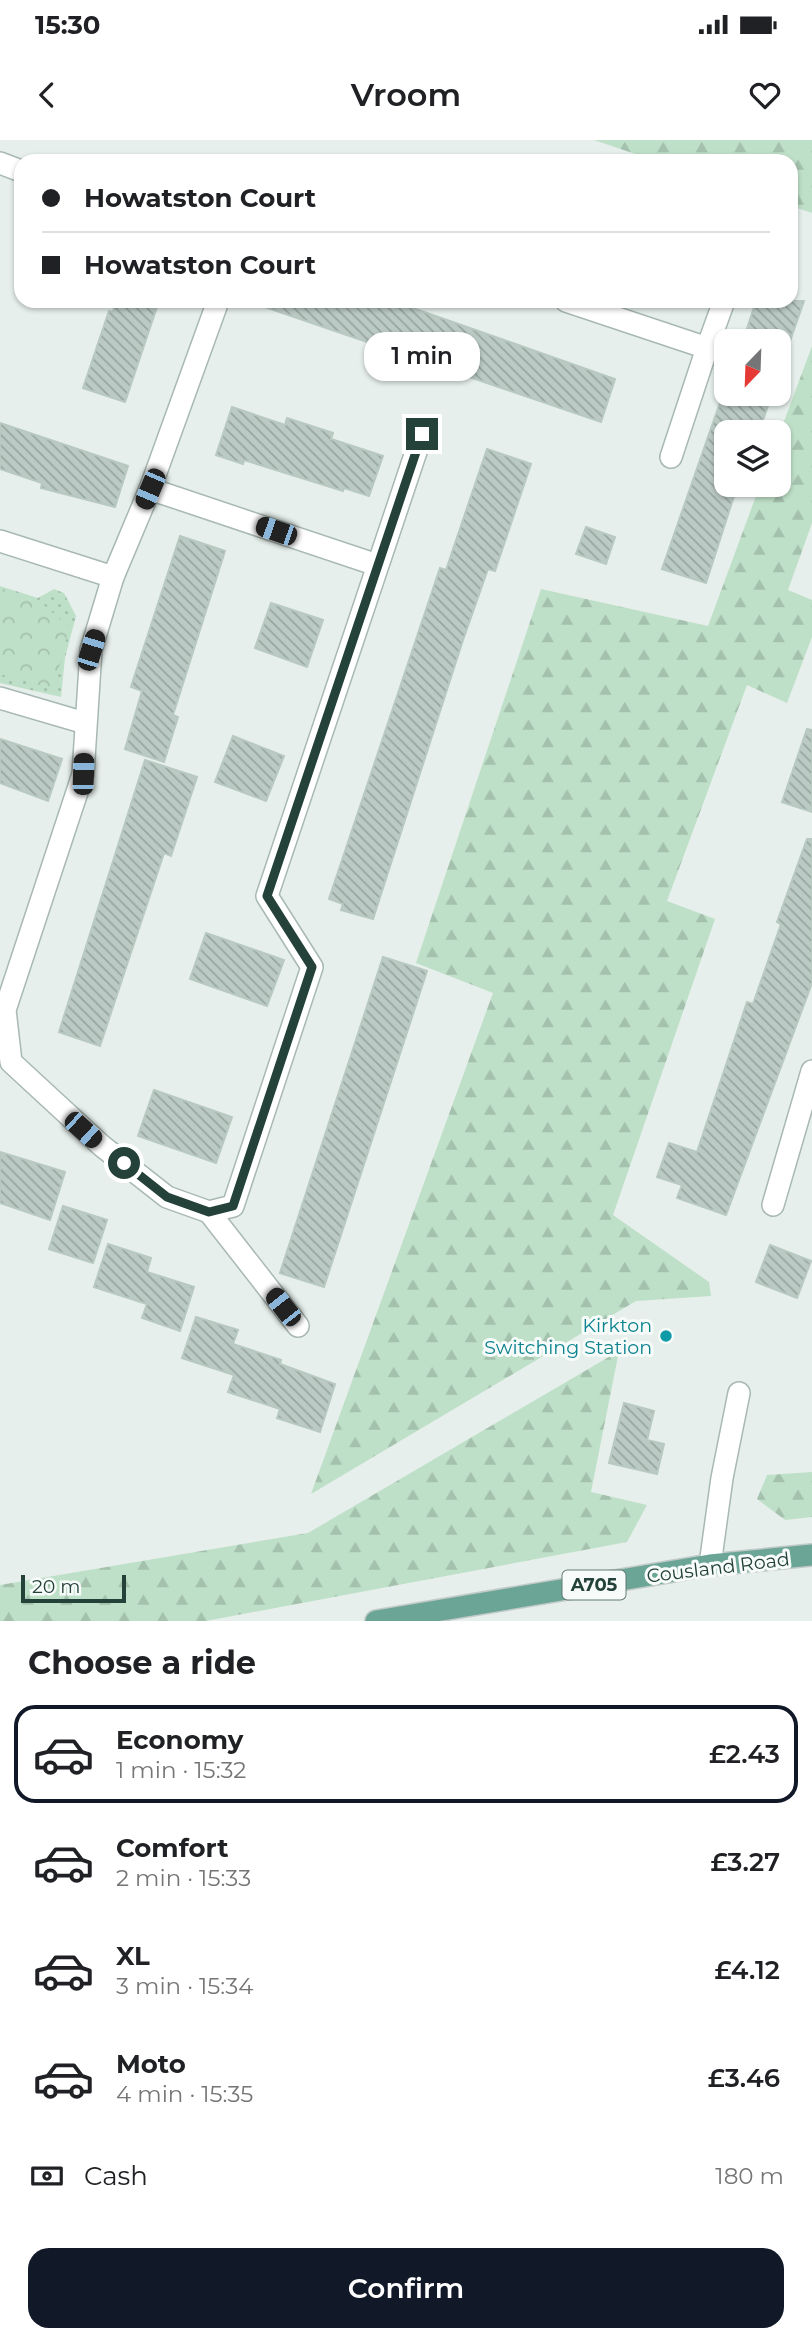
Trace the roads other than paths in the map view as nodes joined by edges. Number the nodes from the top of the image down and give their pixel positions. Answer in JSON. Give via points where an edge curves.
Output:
{"nodes":[{"id":1,"x":215,"y":308,"type":"edge"},
{"id":2,"x":587,"y":308,"type":"edge"},
{"id":3,"x":721,"y":308,"type":"edge"},
{"id":4,"x":707,"y":348,"type":"junction"},
{"id":5,"x":422,"y":434,"type":"dead end"},
{"id":6,"x":671,"y":457,"type":"dead end"},
{"id":7,"x":150,"y":489,"type":"junction"},
{"id":8,"x":0,"y":541,"type":"edge"},
{"id":9,"x":377,"y":565,"type":"junction"},
{"id":10,"x":113,"y":577,"type":"junction"},
{"id":11,"x":0,"y":698,"type":"edge"},
{"id":12,"x":85,"y":723,"type":"junction"},
{"id":13,"x":2,"y":1009,"type":"edge"},
{"id":14,"x":812,"y":1071,"type":"edge"},
{"id":15,"x":773,"y":1205,"type":"dead end"},
{"id":16,"x":209,"y":1212,"type":"junction"},
{"id":17,"x":298,"y":1326,"type":"dead end"},
{"id":18,"x":739,"y":1393,"type":"dead end"},
{"id":19,"x":812,"y":1555,"type":"edge"},
{"id":20,"x":710,"y":1566,"type":"junction"},
{"id":21,"x":376,"y":1621,"type":"edge"}],
"edges":[{"from":1,"to":7,"type":"street"},
{"from":2,"to":4,"type":"street"},
{"from":3,"to":4,"type":"street"},
{"from":4,"to":6,"type":"street"},
{"from":5,"to":9,"type":"street"},
{"from":7,"to":9,"type":"street"},
{"from":7,"to":10,"type":"street"},
{"from":8,"to":10,"type":"street"},
{"from":9,"to":16,"type":"street","via":[[267,896],[312,967],[233,1206]]},
{"from":10,"to":12,"type":"street","via":[[91,650]]},
{"from":11,"to":12,"type":"street"},
{"from":12,"to":13,"type":"street","via":[[83,774]]},
{"from":13,"to":16,"type":"street","via":[[11,1062],[46,1097],[167,1197]]},
{"from":14,"to":15,"type":"street"},
{"from":16,"to":17,"type":"street"},
{"from":18,"to":20,"type":"street"},
{"from":19,"to":20,"type":"main road","name":"Cousland Road","number":"A705"},
{"from":20,"to":21,"type":"main road","name":"Cousland Road","number":"A705"}]}
